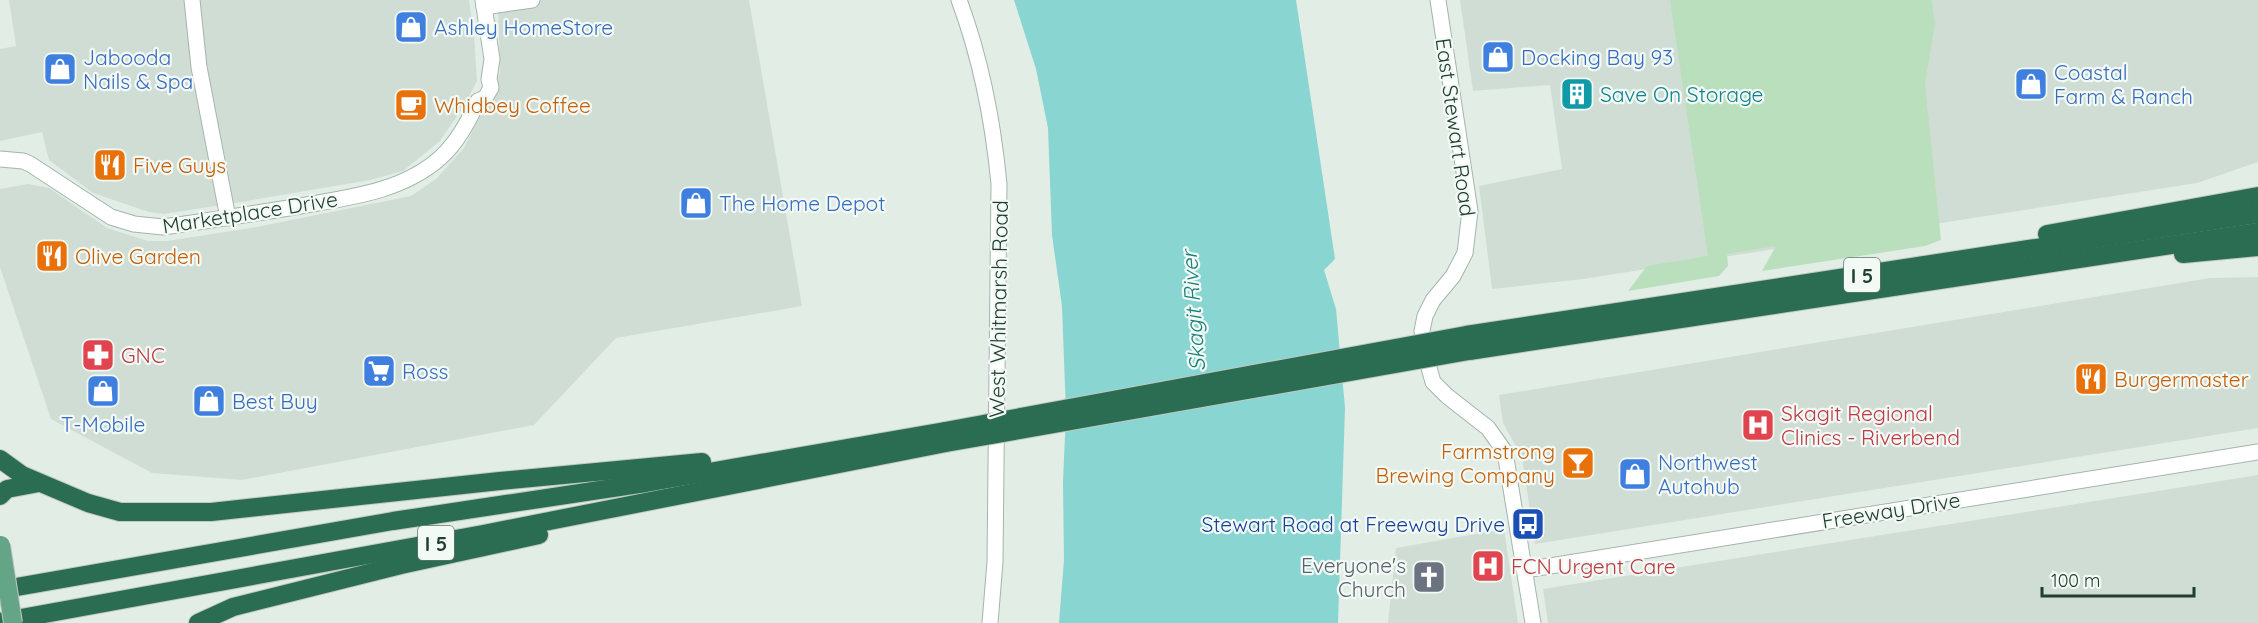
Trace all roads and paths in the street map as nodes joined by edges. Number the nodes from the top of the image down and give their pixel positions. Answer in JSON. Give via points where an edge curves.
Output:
{"nodes":[{"id":1,"x":192,"y":0,"type":"edge"},
{"id":2,"x":532,"y":0,"type":"edge"},
{"id":3,"x":959,"y":0,"type":"edge"},
{"id":4,"x":1438,"y":0,"type":"edge"},
{"id":5,"x":484,"y":4,"type":"edge"},
{"id":6,"x":0,"y":159,"type":"edge"},
{"id":7,"x":2258,"y":196,"type":"edge"},
{"id":8,"x":2258,"y":214,"type":"edge"},
{"id":9,"x":228,"y":218,"type":"junction"},
{"id":10,"x":2258,"y":231,"type":"edge"},
{"id":11,"x":2258,"y":248,"type":"edge"},
{"id":12,"x":2025,"y":267,"type":"junction"},
{"id":13,"x":1848,"y":277,"type":"junction"},
{"id":14,"x":1467,"y":343,"type":"junction"},
{"id":15,"x":945,"y":437,"type":"junction"},
{"id":16,"x":2258,"y":452,"type":"edge"},
{"id":17,"x":790,"y":458,"type":"junction"},
{"id":18,"x":871,"y":458,"type":"junction"},
{"id":19,"x":0,"y":459,"type":"edge"},
{"id":20,"x":40,"y":483,"type":"junction"},
{"id":21,"x":0,"y":496,"type":"edge"},
{"id":22,"x":1,"y":545,"type":"edge"},
{"id":23,"x":1525,"y":570,"type":"junction"},
{"id":24,"x":0,"y":590,"type":"edge"},
{"id":25,"x":0,"y":622,"type":"edge"},
{"id":26,"x":13,"y":623,"type":"edge"},
{"id":27,"x":198,"y":623,"type":"edge"},
{"id":28,"x":990,"y":623,"type":"edge"},
{"id":29,"x":1533,"y":623,"type":"edge"}],
"edges":[{"from":1,"to":9,"type":"street","via":[[199,67]]},
{"from":2,"to":5,"type":"street"},
{"from":3,"to":28,"type":"street","name":"West Whitmarsh Road","via":[[993,125],[999,184]]},
{"from":4,"to":23,"type":"street","name":"East Stewart Road","via":[[1470,212],[1465,253],[1425,316],[1424,350],[1433,382],[1488,428],[1505,452]]},
{"from":5,"to":9,"type":"street","name":"Marketplace Drive","via":[[492,59],[491,88],[478,101],[454,144],[439,159],[389,187]]},
{"from":6,"to":9,"type":"street","name":"Marketplace Drive","via":[[30,164],[121,220],[163,227]]},
{"from":7,"to":13,"type":"highway","via":[[1936,255]]},
{"from":8,"to":13,"type":"highway","number":"I 5"},
{"from":10,"to":12,"type":"highway","number":"I 5"},
{"from":11,"to":12,"type":"highway"},
{"from":12,"to":14,"type":"highway","number":"I 5"},
{"from":13,"to":14,"type":"highway","number":"I 5"},
{"from":14,"to":15,"type":"highway","number":"I 5","bridge":true},
{"from":15,"to":17,"type":"highway","number":"I 5"},
{"from":15,"to":18,"type":"highway","number":"I 5"},
{"from":16,"to":23,"type":"street","name":"Freeway Drive"},
{"from":17,"to":20,"type":"highway","via":[[523,478],[212,512],[120,512]]},
{"from":17,"to":24,"type":"highway","number":"I 5","via":[[393,521]]},
{"from":18,"to":25,"type":"highway","number":"I 5"},
{"from":18,"to":27,"type":"highway","via":[[390,568],[233,608]]},
{"from":19,"to":20,"type":"highway","via":[[12,470]]},
{"from":20,"to":21,"type":"highway","via":[[7,489]]},
{"from":22,"to":26,"type":"main road","bridge":true},
{"from":23,"to":29,"type":"street","name":"East Stewart Road"}]}
